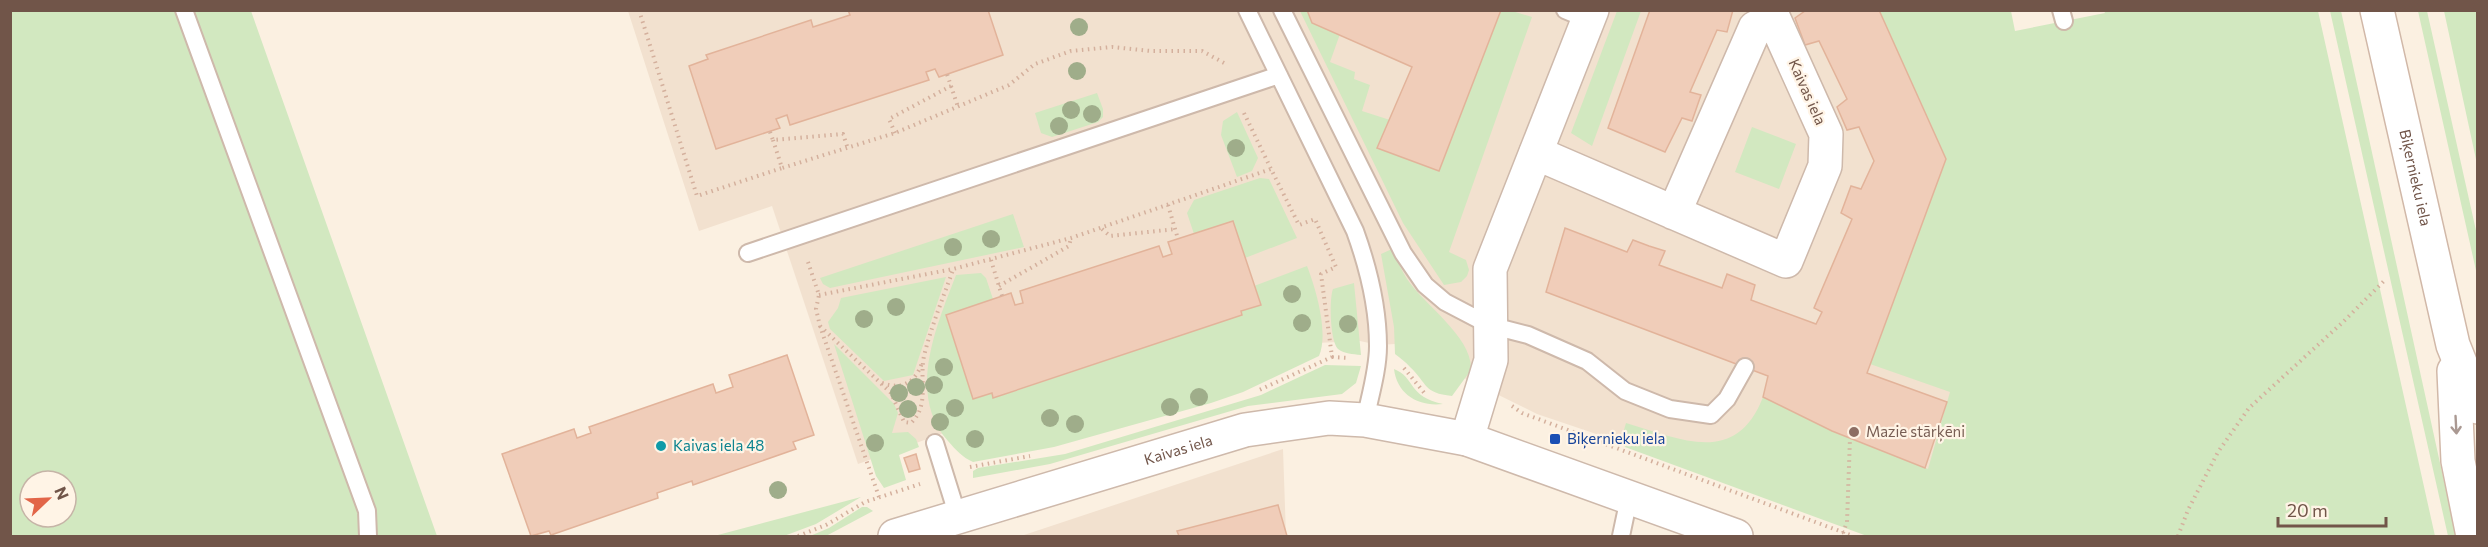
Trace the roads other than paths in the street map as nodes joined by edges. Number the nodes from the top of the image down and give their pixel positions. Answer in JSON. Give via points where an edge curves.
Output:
{"nodes":[{"id":1,"x":184,"y":10,"type":"edge"},
{"id":2,"x":1247,"y":10,"type":"edge"},
{"id":3,"x":1282,"y":10,"type":"edge"},
{"id":4,"x":2377,"y":10,"type":"edge"},
{"id":5,"x":1582,"y":14,"type":"edge"},
{"id":6,"x":1279,"y":75,"type":"junction"},
{"id":7,"x":1536,"y":153,"type":"junction"},
{"id":8,"x":1674,"y":213,"type":"junction"},
{"id":9,"x":748,"y":253,"type":"dead end"},
{"id":10,"x":1489,"y":325,"type":"junction"},
{"id":11,"x":2453,"y":345,"type":"junction"},
{"id":12,"x":1745,"y":367,"type":"dead end"},
{"id":13,"x":2478,"y":407,"type":"edge"},
{"id":14,"x":1365,"y":420,"type":"junction"},
{"id":15,"x":1467,"y":439,"type":"junction"},
{"id":16,"x":935,"y":443,"type":"dead end"},
{"id":17,"x":1629,"y":498,"type":"junction"},
{"id":18,"x":958,"y":517,"type":"junction"},
{"id":19,"x":368,"y":537,"type":"edge"},
{"id":20,"x":895,"y":537,"type":"edge"},
{"id":21,"x":1621,"y":537,"type":"edge"},
{"id":22,"x":1736,"y":537,"type":"edge"},
{"id":23,"x":2473,"y":537,"type":"edge"}],
"edges":[{"from":1,"to":19,"type":"lane","via":[[367,511]]},
{"from":2,"to":6,"type":"lane"},
{"from":3,"to":10,"type":"lane","via":[[1403,253],[1425,285],[1445,302]]},
{"from":4,"to":11,"type":"street","name":"Biķernieku iela"},
{"from":5,"to":7,"type":"street"},
{"from":6,"to":9,"type":"lane"},
{"from":6,"to":14,"type":"lane","via":[[1355,231],[1367,264],[1378,345]]},
{"from":7,"to":8,"type":"street","name":"Kaivas iela"},
{"from":7,"to":10,"type":"street","via":[[1490,269]]},
{"from":8,"to":8,"type":"street","name":"Kaivas iela","via":[[1786,261],[1825,166],[1826,134],[1774,19],[1755,28]]},
{"from":10,"to":12,"type":"lane","via":[[1528,335],[1587,361],[1625,391],[1670,409],[1711,415],[1727,399]]},
{"from":10,"to":15,"type":"street","via":[[1491,360]]},
{"from":11,"to":13,"type":"street","name":"Biķernieku iela"},
{"from":11,"to":23,"type":"street","name":"Biķernieku iela","one_way":true,"via":[[2458,461]]},
{"from":14,"to":15,"type":"street","name":"Kaivas iela"},
{"from":14,"to":18,"type":"street","name":"Kaivas iela","via":[[1329,418],[1245,430]]},
{"from":15,"to":17,"type":"street","name":"Kaivas iela"},
{"from":16,"to":18,"type":"lane"},
{"from":17,"to":21,"type":"lane"},
{"from":17,"to":22,"type":"street","name":"Kaivas iela"},
{"from":18,"to":20,"type":"street","name":"Kaivas iela"}]}
